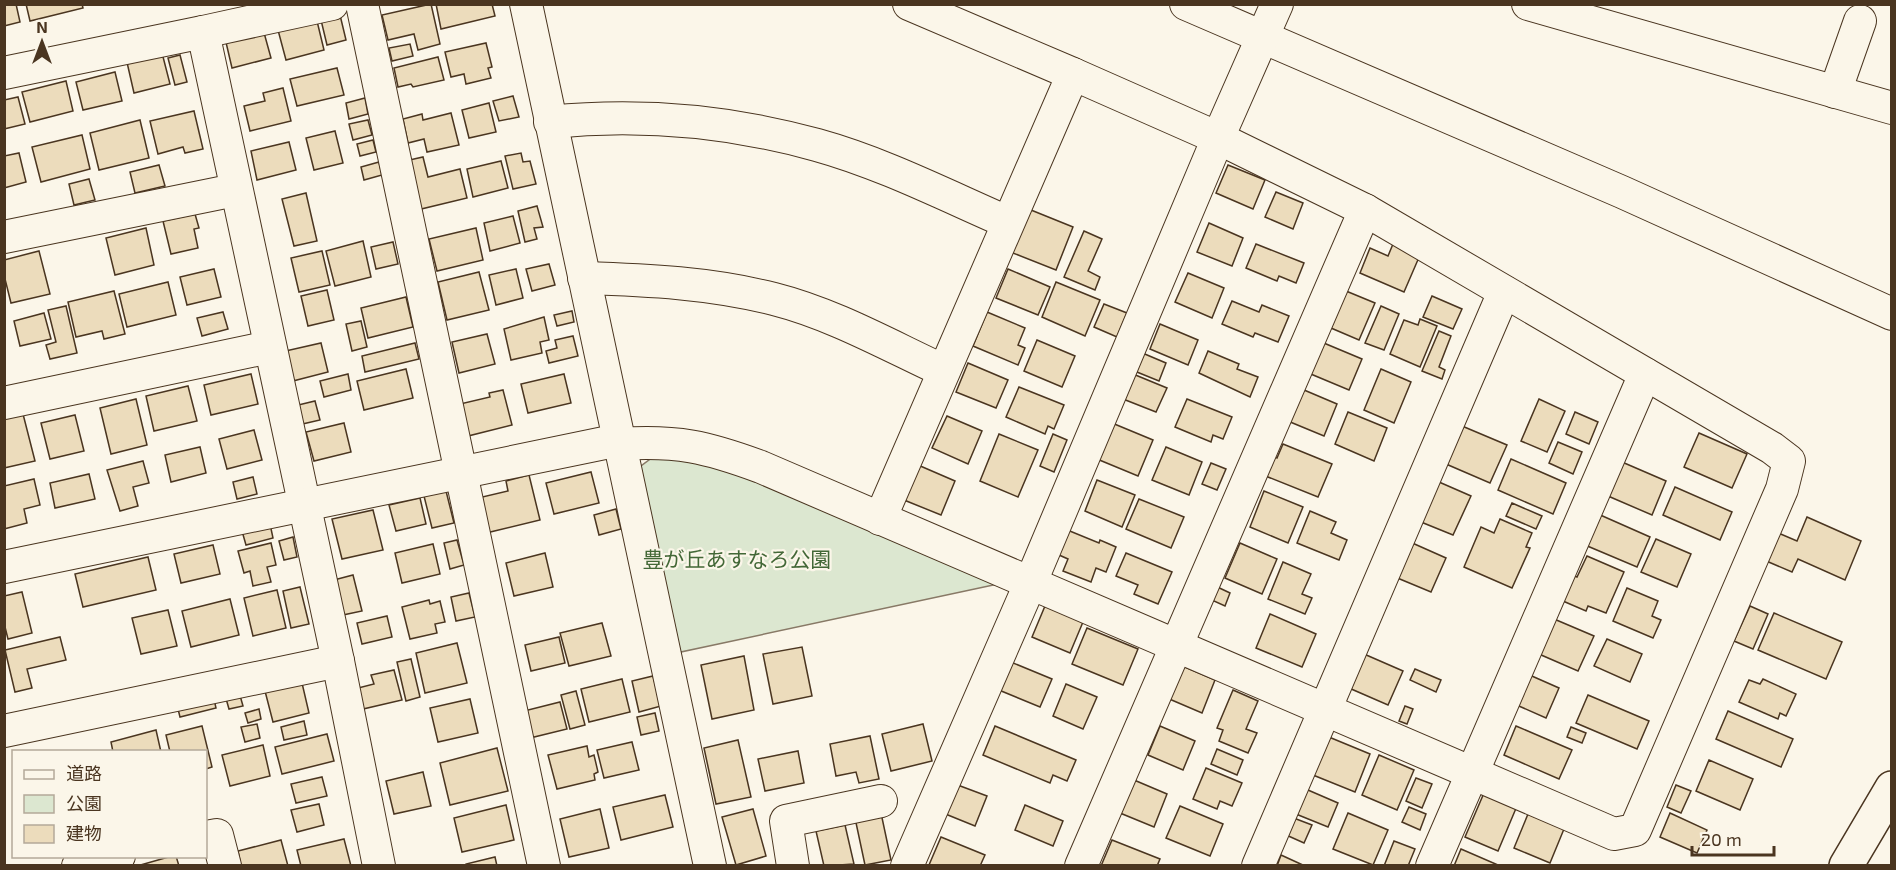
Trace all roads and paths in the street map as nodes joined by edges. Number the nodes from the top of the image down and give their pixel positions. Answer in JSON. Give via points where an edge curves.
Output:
{"nodes":[{"id":1,"x":332,"y":4,"type":"edge"},
{"id":2,"x":362,"y":4,"type":"edge"},
{"id":3,"x":526,"y":4,"type":"edge"},
{"id":4,"x":909,"y":4,"type":"edge"},
{"id":5,"x":1186,"y":4,"type":"edge"},
{"id":6,"x":1277,"y":4,"type":"edge"},
{"id":7,"x":1528,"y":4,"type":"edge"},
{"id":8,"x":1860,"y":21,"type":"dead end"},
{"id":9,"x":203,"y":32,"type":"junction"},
{"id":10,"x":1263,"y":38,"type":"junction"},
{"id":11,"x":4,"y":73,"type":"edge"},
{"id":12,"x":1073,"y":74,"type":"junction"},
{"id":13,"x":1835,"y":92,"type":"junction"},
{"id":14,"x":1892,"y":108,"type":"edge"},
{"id":15,"x":550,"y":122,"type":"junction"},
{"id":16,"x":1218,"y":138,"type":"junction"},
{"id":17,"x":235,"y":190,"type":"junction"},
{"id":18,"x":1365,"y":210,"type":"junction"},
{"id":19,"x":1007,"y":222,"type":"junction"},
{"id":20,"x":4,"y":237,"type":"edge"},
{"id":21,"x":584,"y":278,"type":"junction"},
{"id":22,"x":1504,"y":292,"type":"junction"},
{"id":23,"x":1892,"y":314,"type":"edge"},
{"id":24,"x":270,"y":347,"type":"junction"},
{"id":25,"x":942,"y":370,"type":"junction"},
{"id":26,"x":1646,"y":374,"type":"junction"},
{"id":27,"x":4,"y":403,"type":"edge"},
{"id":28,"x":619,"y":442,"type":"junction"},
{"id":29,"x":461,"y":474,"type":"junction"},
{"id":30,"x":303,"y":507,"type":"junction"},
{"id":31,"x":880,"y":519,"type":"junction"},
{"id":32,"x":4,"y":567,"type":"edge"},
{"id":33,"x":1030,"y":584,"type":"junction"},
{"id":34,"x":1175,"y":645,"type":"junction"},
{"id":35,"x":338,"y":661,"type":"junction"},
{"id":36,"x":1326,"y":709,"type":"junction"},
{"id":37,"x":4,"y":731,"type":"edge"},
{"id":38,"x":1472,"y":773,"type":"junction"},
{"id":39,"x":1892,"y":788,"type":"edge"},
{"id":40,"x":881,"y":801,"type":"dead end"},
{"id":41,"x":207,"y":837,"type":"edge"},
{"id":42,"x":111,"y":858,"type":"edge"},
{"id":43,"x":78,"y":866,"type":"edge"},
{"id":44,"x":225,"y":866,"type":"edge"},
{"id":45,"x":379,"y":866,"type":"edge"},
{"id":46,"x":544,"y":866,"type":"edge"},
{"id":47,"x":710,"y":866,"type":"edge"},
{"id":48,"x":793,"y":866,"type":"edge"},
{"id":49,"x":907,"y":866,"type":"edge"},
{"id":50,"x":1081,"y":866,"type":"edge"},
{"id":51,"x":1258,"y":866,"type":"edge"},
{"id":52,"x":1431,"y":866,"type":"edge"},
{"id":53,"x":1846,"y":866,"type":"edge"}],
"edges":[{"from":1,"to":9,"type":"street"},
{"from":2,"to":29,"type":"street"},
{"from":3,"to":15,"type":"street"},
{"from":4,"to":12,"type":"street"},
{"from":5,"to":10,"type":"street"},
{"from":6,"to":10,"type":"street"},
{"from":7,"to":13,"type":"street"},
{"from":8,"to":13,"type":"street"},
{"from":9,"to":11,"type":"street"},
{"from":9,"to":17,"type":"street"},
{"from":10,"to":16,"type":"street"},
{"from":10,"to":23,"type":"street","via":[[1622,192]]},
{"from":12,"to":16,"type":"street"},
{"from":12,"to":19,"type":"street"},
{"from":13,"to":14,"type":"street"},
{"from":15,"to":19,"type":"street","via":[[716,122],[767,132],[883,168]]},
{"from":15,"to":21,"type":"street"},
{"from":16,"to":18,"type":"street"},
{"from":16,"to":33,"type":"street"},
{"from":17,"to":20,"type":"street"},
{"from":17,"to":24,"type":"street"},
{"from":18,"to":22,"type":"street"},
{"from":18,"to":34,"type":"street"},
{"from":19,"to":25,"type":"street"},
{"from":21,"to":25,"type":"street","via":[[661,280],[776,299],[827,317]]},
{"from":21,"to":28,"type":"street"},
{"from":22,"to":26,"type":"street"},
{"from":22,"to":36,"type":"street"},
{"from":24,"to":27,"type":"street"},
{"from":24,"to":30,"type":"street"},
{"from":25,"to":31,"type":"street"},
{"from":26,"to":38,"type":"street"},
{"from":26,"to":38,"type":"street","via":[[1789,461],[1782,489],[1635,830],[1614,834]]},
{"from":28,"to":29,"type":"street"},
{"from":28,"to":31,"type":"street","via":[[660,441],[726,454]]},
{"from":28,"to":47,"type":"street"},
{"from":29,"to":30,"type":"street"},
{"from":29,"to":46,"type":"street"},
{"from":30,"to":32,"type":"street"},
{"from":30,"to":35,"type":"street"},
{"from":31,"to":33,"type":"street"},
{"from":33,"to":34,"type":"street"},
{"from":33,"to":49,"type":"street"},
{"from":34,"to":36,"type":"street"},
{"from":34,"to":50,"type":"street"},
{"from":35,"to":37,"type":"street"},
{"from":35,"to":45,"type":"street"},
{"from":36,"to":38,"type":"street"},
{"from":36,"to":51,"type":"street"},
{"from":38,"to":52,"type":"street"},
{"from":39,"to":53,"type":"main road"},
{"from":40,"to":48,"type":"street","via":[[786,821]]},
{"from":41,"to":44,"type":"street","via":[[218,835]]},
{"from":42,"to":43,"type":"street"}]}
